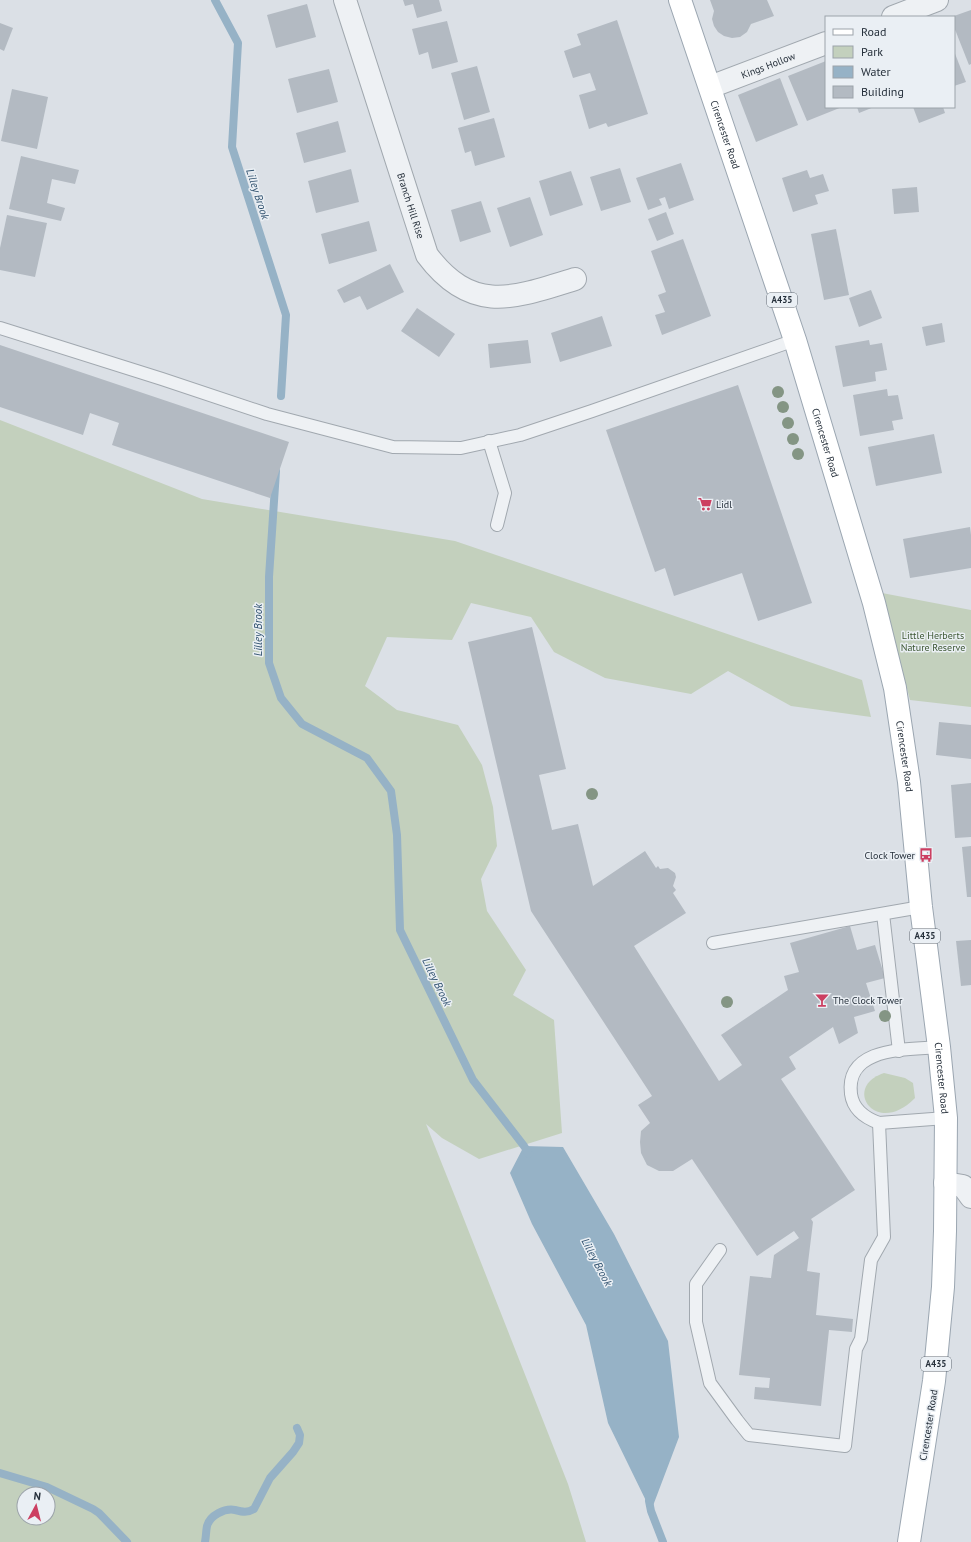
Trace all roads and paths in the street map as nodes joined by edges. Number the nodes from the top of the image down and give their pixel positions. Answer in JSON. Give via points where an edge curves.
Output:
{"nodes":[{"id":1,"x":345,"y":0,"type":"edge"},
{"id":2,"x":680,"y":0,"type":"edge"},
{"id":3,"x":937,"y":0,"type":"edge"},
{"id":4,"x":896,"y":16,"type":"edge"},
{"id":5,"x":825,"y":43,"type":"edge"},
{"id":6,"x":710,"y":87,"type":"junction"},
{"id":7,"x":575,"y":279,"type":"dead end"},
{"id":8,"x":0,"y":328,"type":"edge"},
{"id":9,"x":795,"y":340,"type":"junction"},
{"id":10,"x":490,"y":441,"type":"junction"},
{"id":11,"x":498,"y":525,"type":"dead end"},
{"id":12,"x":921,"y":907,"type":"junction"},
{"id":13,"x":883,"y":914,"type":"junction"},
{"id":14,"x":713,"y":943,"type":"dead end"},
{"id":15,"x":939,"y":1047,"type":"junction"},
{"id":16,"x":899,"y":1051,"type":"junction"},
{"id":17,"x":946,"y":1118,"type":"junction"},
{"id":18,"x":879,"y":1124,"type":"junction"},
{"id":19,"x":945,"y":1183,"type":"junction"},
{"id":20,"x":971,"y":1197,"type":"edge"},
{"id":21,"x":720,"y":1250,"type":"dead end"},
{"id":22,"x":909,"y":1542,"type":"edge"}],
"edges":[{"from":1,"to":7,"type":"street","name":"Branch Hill Rise","via":[[427,255],[436,267],[459,286],[494,297],[529,293]]},
{"from":2,"to":6,"type":"main road","name":"Cirencester Road","number":"A435"},
{"from":3,"to":4,"type":"street"},
{"from":5,"to":6,"type":"street","name":"Kings Hollow"},
{"from":6,"to":9,"type":"main road","name":"Cirencester Road","number":"A435"},
{"from":8,"to":10,"type":"lane","via":[[267,414],[393,447],[461,448]]},
{"from":9,"to":10,"type":"lane","via":[[520,435]]},
{"from":9,"to":12,"type":"main road","name":"Cirencester Road","number":"A435","via":[[874,603],[895,688],[909,782]]},
{"from":10,"to":11,"type":"lane","via":[[505,493]]},
{"from":12,"to":13,"type":"lane"},
{"from":12,"to":15,"type":"main road","name":"Cirencester Road","number":"A435"},
{"from":13,"to":14,"type":"lane"},
{"from":13,"to":16,"type":"lane"},
{"from":15,"to":16,"type":"lane"},
{"from":15,"to":17,"type":"main road","name":"Cirencester Road","number":"A435"},
{"from":16,"to":18,"type":"lane","via":[[868,1058],[854,1074],[851,1084],[851,1095],[858,1109],[869,1120]]},
{"from":17,"to":18,"type":"lane"},
{"from":17,"to":19,"type":"main road","name":"Cirencester Road","number":"A435"},
{"from":18,"to":21,"type":"lane","via":[[884,1237],[871,1260],[861,1339],[856,1349],[845,1446],[749,1436],[710,1383],[696,1322],[696,1284]]},
{"from":19,"to":20,"type":"street","via":[[963,1186]]},
{"from":19,"to":22,"type":"main road","name":"Cirencester Road","number":"A435","via":[[943,1287],[934,1382]]}]}
